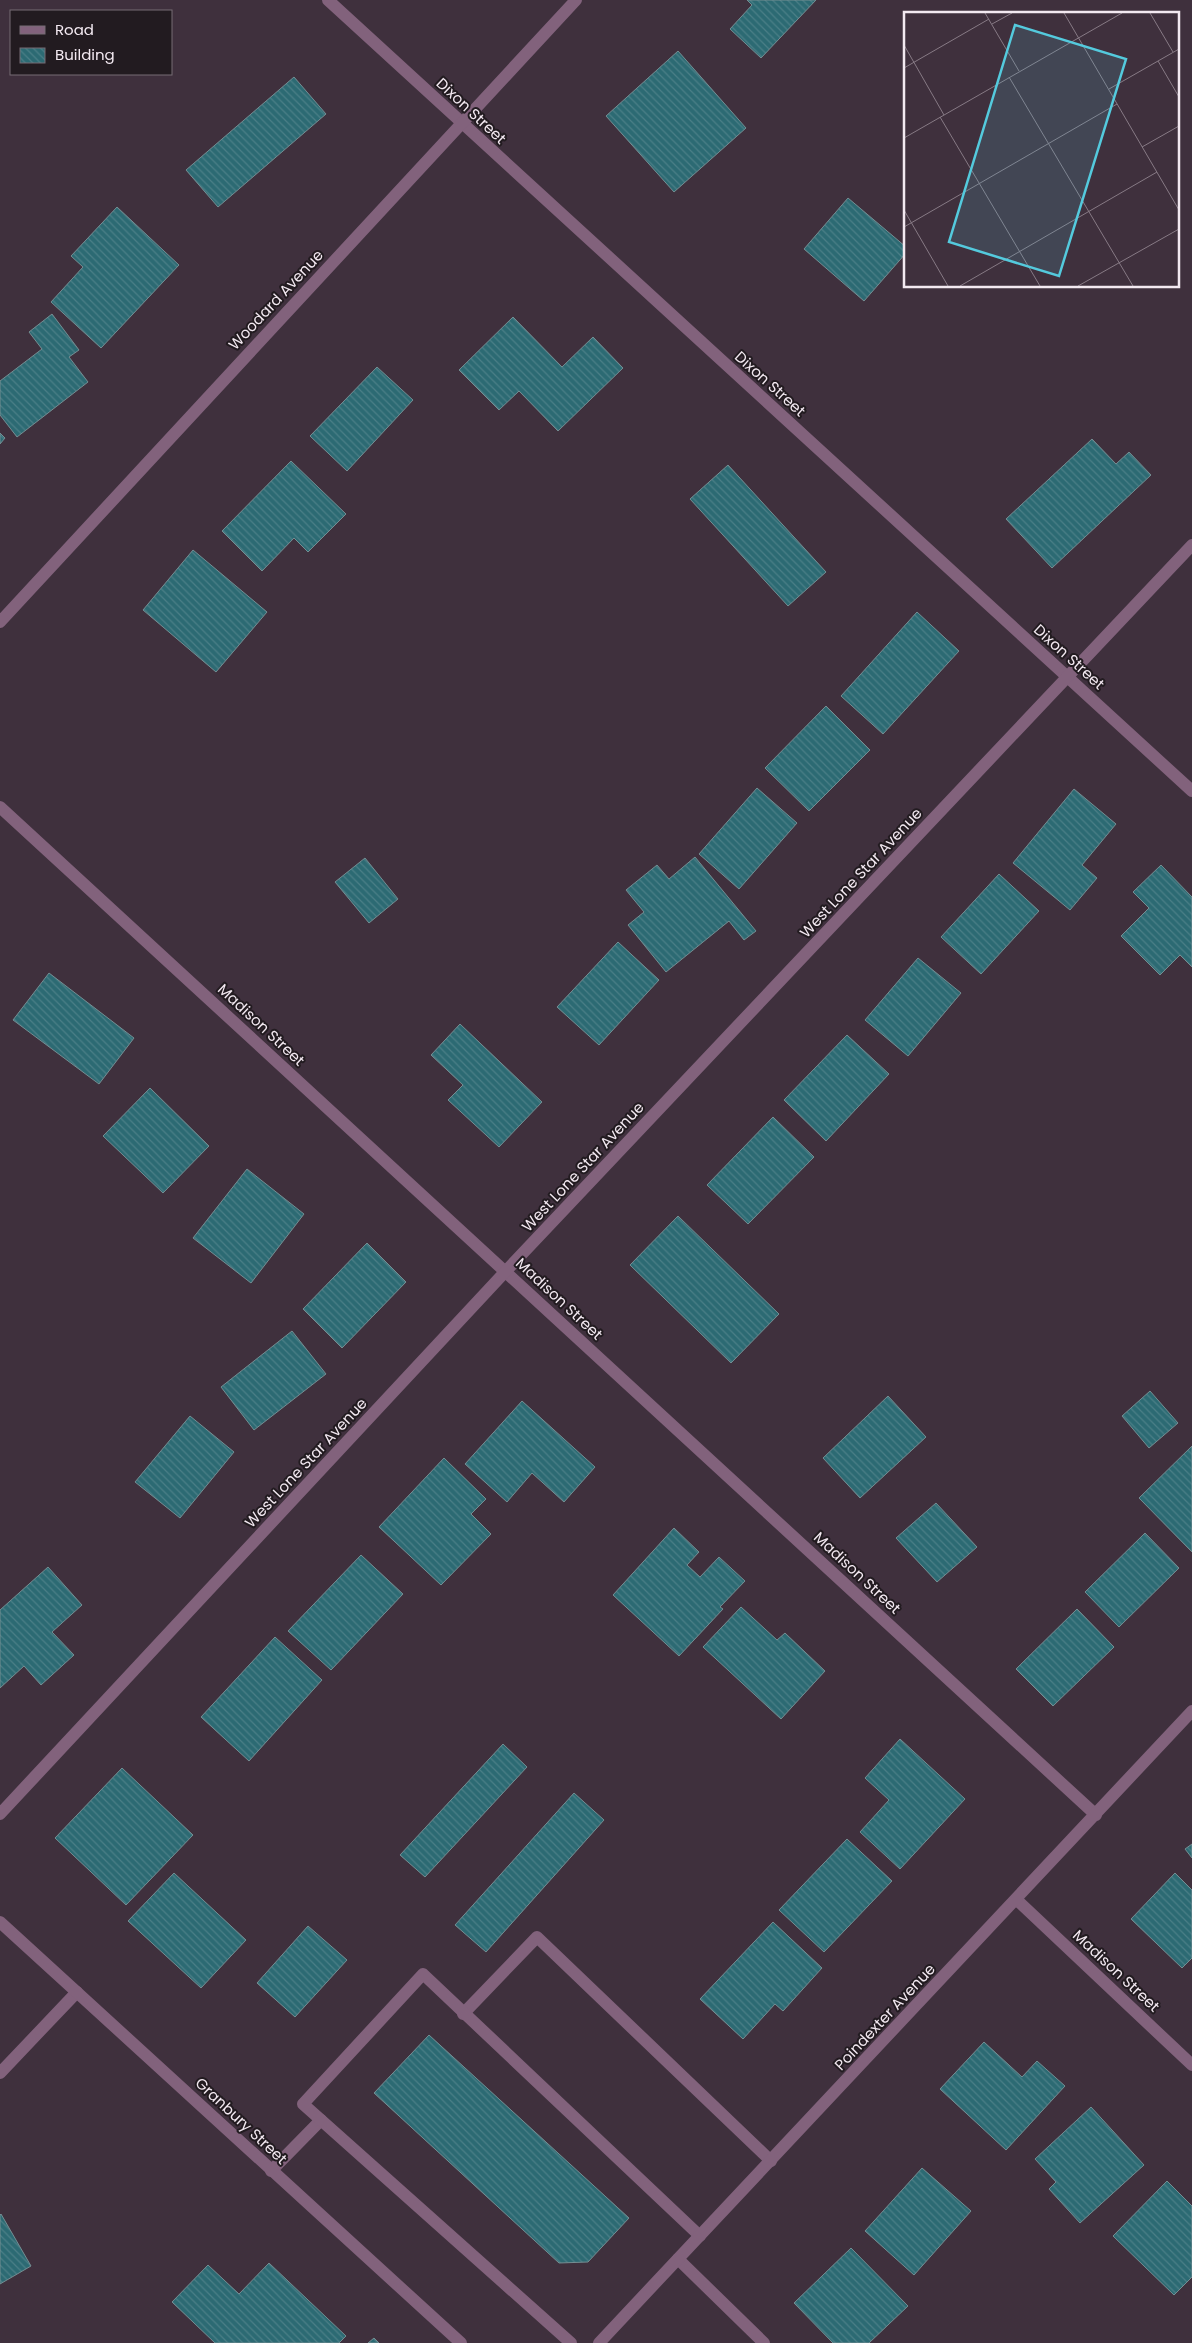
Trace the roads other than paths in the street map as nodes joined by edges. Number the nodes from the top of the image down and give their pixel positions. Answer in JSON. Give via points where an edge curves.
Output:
{"nodes":[{"id":1,"x":328,"y":0,"type":"edge"},
{"id":2,"x":576,"y":0,"type":"edge"},
{"id":3,"x":461,"y":124,"type":"junction"},
{"id":4,"x":1192,"y":545,"type":"edge"},
{"id":5,"x":0,"y":622,"type":"edge"},
{"id":6,"x":1068,"y":678,"type":"junction"},
{"id":7,"x":1192,"y":791,"type":"edge"},
{"id":8,"x":0,"y":807,"type":"edge"},
{"id":9,"x":506,"y":1272,"type":"junction"},
{"id":10,"x":1192,"y":1711,"type":"edge"},
{"id":11,"x":0,"y":1814,"type":"edge"},
{"id":12,"x":1096,"y":1815,"type":"junction"},
{"id":13,"x":1017,"y":1900,"type":"junction"},
{"id":14,"x":0,"y":1922,"type":"edge"},
{"id":15,"x":77,"y":1992,"type":"junction"},
{"id":16,"x":463,"y":2014,"type":"junction"},
{"id":17,"x":1192,"y":2065,"type":"edge"},
{"id":18,"x":0,"y":2073,"type":"edge"},
{"id":19,"x":321,"y":2120,"type":"junction"},
{"id":20,"x":771,"y":2161,"type":"junction"},
{"id":21,"x":271,"y":2171,"type":"junction"},
{"id":22,"x":700,"y":2236,"type":"junction"},
{"id":23,"x":678,"y":2260,"type":"junction"},
{"id":24,"x":461,"y":2343,"type":"edge"},
{"id":25,"x":571,"y":2343,"type":"edge"},
{"id":26,"x":599,"y":2343,"type":"edge"},
{"id":27,"x":764,"y":2343,"type":"edge"}],
"edges":[{"from":1,"to":3,"type":"street","name":"Dixon Street"},
{"from":2,"to":3,"type":"street","name":"Woodard Avenue"},
{"from":3,"to":5,"type":"street","name":"Woodard Avenue"},
{"from":3,"to":6,"type":"street","name":"Dixon Street"},
{"from":4,"to":6,"type":"street","name":"West Lone Star Avenue"},
{"from":6,"to":7,"type":"street","name":"Dixon Street"},
{"from":6,"to":9,"type":"street","name":"West Lone Star Avenue"},
{"from":8,"to":9,"type":"street","name":"Madison Street"},
{"from":9,"to":11,"type":"street","name":"West Lone Star Avenue"},
{"from":9,"to":12,"type":"street","name":"Madison Street"},
{"from":10,"to":12,"type":"street","name":"Poindexter Avenue"},
{"from":12,"to":13,"type":"street","name":"Poindexter Avenue"},
{"from":13,"to":17,"type":"street","name":"Madison Street"},
{"from":13,"to":20,"type":"street","name":"Poindexter Avenue"},
{"from":14,"to":15,"type":"street","name":"Granbury Street"},
{"from":15,"to":18,"type":"street"},
{"from":15,"to":21,"type":"street","name":"Granbury Street"},
{"from":16,"to":19,"type":"street","via":[[423,1974],[303,2104]]},
{"from":16,"to":20,"type":"street","via":[[537,1937]]},
{"from":16,"to":22,"type":"street"},
{"from":19,"to":21,"type":"street"},
{"from":19,"to":25,"type":"street"},
{"from":20,"to":22,"type":"street","name":"Poindexter Avenue"},
{"from":21,"to":24,"type":"street","name":"Granbury Street"},
{"from":22,"to":23,"type":"street","name":"Poindexter Avenue"},
{"from":23,"to":26,"type":"street","name":"Poindexter Avenue"},
{"from":23,"to":27,"type":"street"}]}
